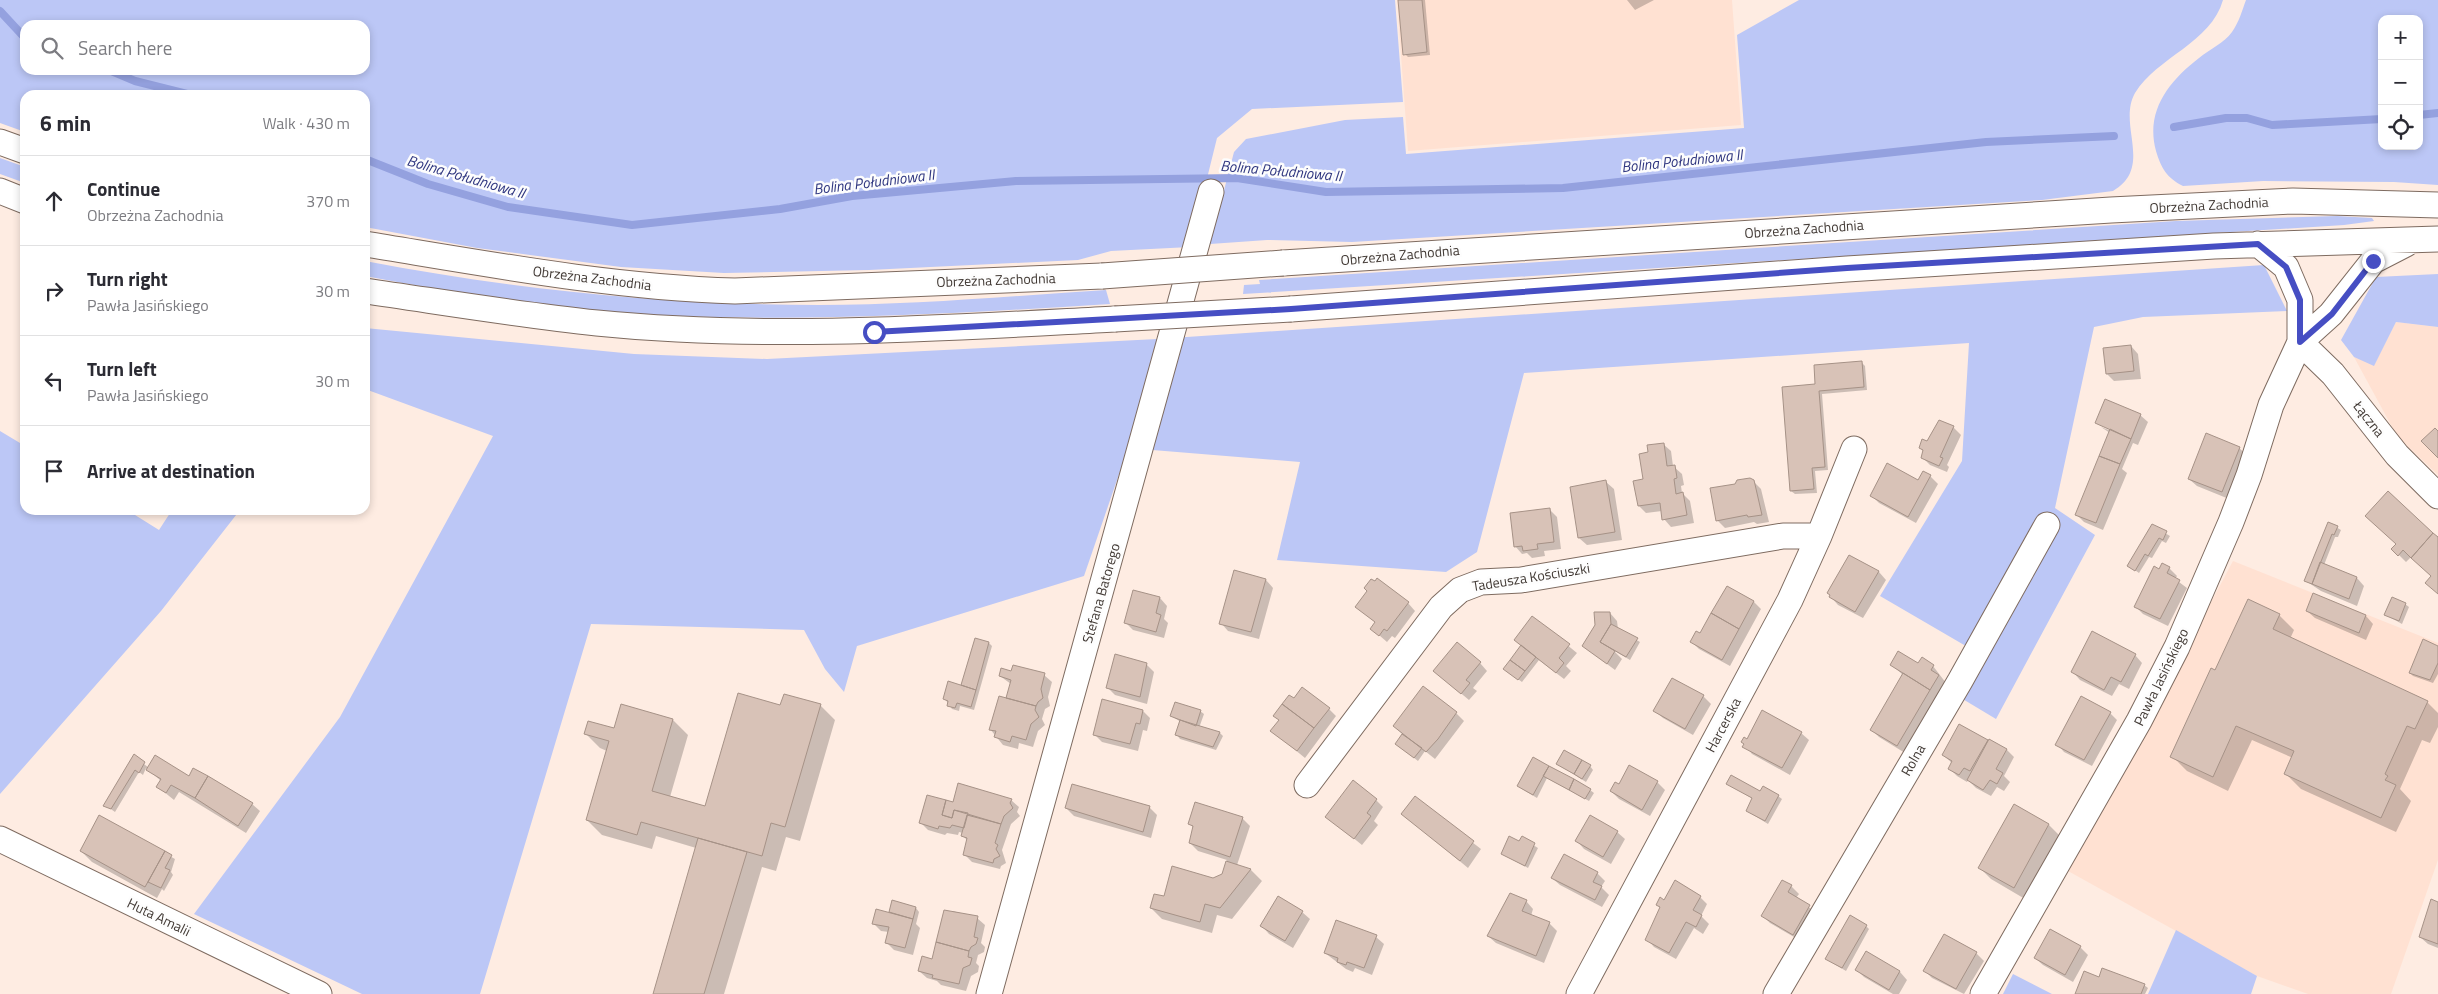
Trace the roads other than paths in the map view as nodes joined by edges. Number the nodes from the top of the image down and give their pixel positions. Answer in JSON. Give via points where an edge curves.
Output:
{"nodes":[{"id":1,"x":0,"y":142,"type":"edge"},
{"id":2,"x":20,"y":149,"type":"edge"},
{"id":3,"x":0,"y":191,"type":"edge"},
{"id":4,"x":1211,"y":192,"type":"dead end"},
{"id":5,"x":20,"y":199,"type":"edge"},
{"id":6,"x":2438,"y":205,"type":"edge"},
{"id":7,"x":2438,"y":239,"type":"edge"},
{"id":8,"x":2412,"y":240,"type":"junction"},
{"id":9,"x":2258,"y":244,"type":"junction"},
{"id":10,"x":370,"y":245,"type":"edge"},
{"id":11,"x":370,"y":292,"type":"edge"},
{"id":12,"x":2300,"y":342,"type":"junction"},
{"id":13,"x":1854,"y":449,"type":"dead end"},
{"id":14,"x":2438,"y":496,"type":"edge"},
{"id":15,"x":2047,"y":524,"type":"dead end"},
{"id":16,"x":1819,"y":536,"type":"junction"},
{"id":17,"x":1307,"y":785,"type":"dead end"},
{"id":18,"x":0,"y":840,"type":"edge"},
{"id":19,"x":319,"y":994,"type":"edge"},
{"id":20,"x":989,"y":994,"type":"edge"},
{"id":21,"x":1579,"y":994,"type":"edge"},
{"id":22,"x":1776,"y":994,"type":"edge"},
{"id":23,"x":1983,"y":994,"type":"edge"}],
"edges":[{"from":1,"to":2,"type":"street"},
{"from":3,"to":5,"type":"street"},
{"from":4,"to":20,"type":"street","name":"Stefana Batorego"},
{"from":6,"to":10,"type":"street","name":"Obrzeżna Zachodnia","bridge":true,"via":[[2293,202],[2111,210],[1102,276],[735,291],[601,282]]},
{"from":7,"to":8,"type":"street"},
{"from":8,"to":9,"type":"street"},
{"from":8,"to":12,"type":"street","name":"Pawła Jasińskiego","via":[[2373,261],[2332,314]]},
{"from":9,"to":11,"type":"street","bridge":true,"via":[[1847,268],[1291,309],[874,332],[722,330],[598,323]]},
{"from":9,"to":12,"type":"street","name":"Pawła Jasińskiego","via":[[2286,267],[2300,300]]},
{"from":12,"to":14,"type":"street","name":"Łączna","via":[[2333,374],[2397,455]]},
{"from":12,"to":23,"type":"street","name":"Pawła Jasińskiego","via":[[2270,405],[2231,522],[2177,647],[2139,721]]},
{"from":13,"to":16,"type":"street","name":"Harcerska"},
{"from":15,"to":22,"type":"street","name":"Rolna","via":[[1960,680]]},
{"from":16,"to":17,"type":"street","name":"Tadeusza Kościuszki","via":[[1783,536],[1521,580],[1481,582],[1460,590],[1441,607]]},
{"from":16,"to":21,"type":"street","name":"Harcerska","via":[[1790,600]]},
{"from":18,"to":19,"type":"street","name":"Huta Amalii"}]}
